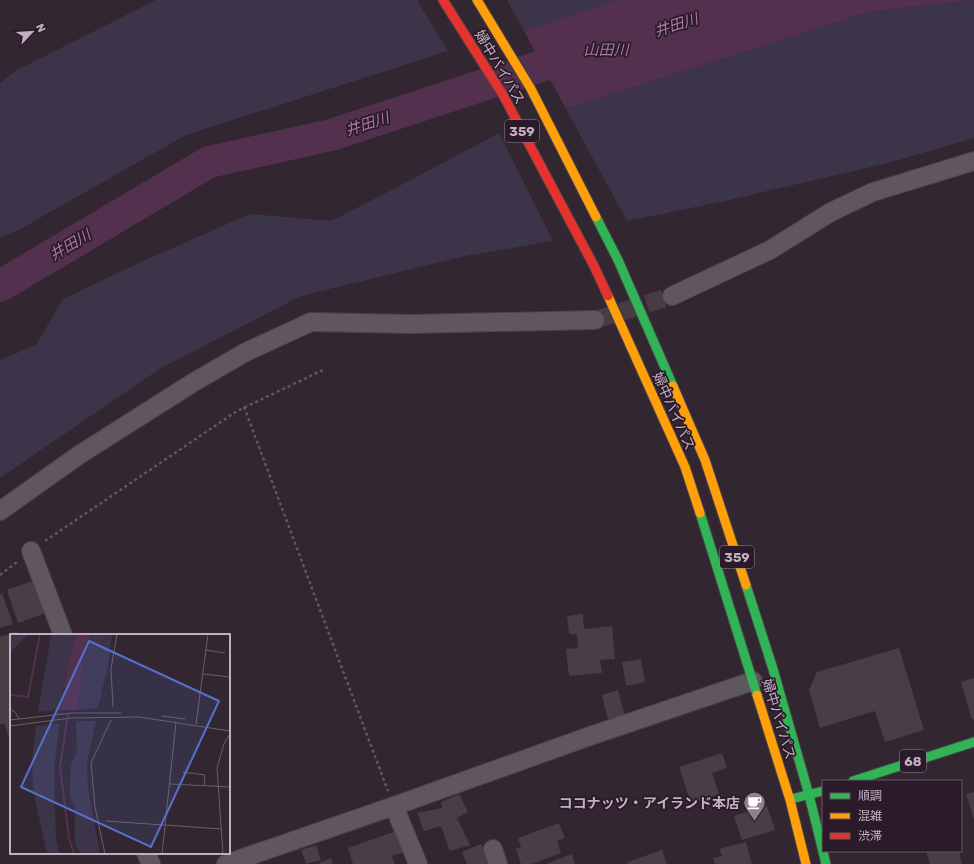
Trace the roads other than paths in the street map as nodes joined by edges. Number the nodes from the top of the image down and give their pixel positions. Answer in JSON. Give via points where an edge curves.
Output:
{"nodes":[{"id":1,"x":443,"y":0,"type":"edge"},
{"id":2,"x":477,"y":0,"type":"edge"},
{"id":3,"x":974,"y":161,"type":"edge"},
{"id":4,"x":672,"y":296,"type":"tunnel mouth"},
{"id":5,"x":595,"y":320,"type":"tunnel mouth"},
{"id":6,"x":0,"y":511,"type":"edge"},
{"id":7,"x":30,"y":551,"type":"road end"},
{"id":8,"x":63,"y":634,"type":"edge"},
{"id":9,"x":752,"y":681,"type":"junction"},
{"id":10,"x":974,"y":742,"type":"edge"},
{"id":11,"x":856,"y":780,"type":"edge"},
{"id":12,"x":822,"y":791,"type":"edge"},
{"id":13,"x":809,"y":795,"type":"junction"},
{"id":14,"x":790,"y":800,"type":"junction"},
{"id":15,"x":394,"y":806,"type":"junction"},
{"id":16,"x":822,"y":848,"type":"edge"},
{"id":17,"x":823,"y":852,"type":"edge"},
{"id":18,"x":146,"y":854,"type":"edge"},
{"id":19,"x":150,"y":864,"type":"edge"},
{"id":20,"x":226,"y":864,"type":"edge"},
{"id":21,"x":418,"y":864,"type":"edge"},
{"id":22,"x":806,"y":864,"type":"edge"},
{"id":23,"x":826,"y":864,"type":"edge"}],
"edges":[{"from":1,"to":9,"type":"main road","name":"婦中バイパス","number":"359","via":[[503,95],[594,266],[685,467]]},
{"from":2,"to":13,"type":"main road","name":"婦中バイパス","number":"359","via":[[531,89],[618,260],[705,460],[773,669]]},
{"from":3,"to":4,"type":"street","via":[[873,192],[831,212],[770,250]]},
{"from":5,"to":6,"type":"street","via":[[411,324],[311,322],[246,352],[194,382],[79,454]]},
{"from":7,"to":8,"type":"street"},
{"from":9,"to":14,"type":"main road","name":"婦中バイパス","number":"359"},
{"from":9,"to":15,"type":"street"},
{"from":10,"to":11,"type":"main road","number":"68"},
{"from":12,"to":13,"type":"main road"},
{"from":13,"to":14,"type":"main road"},
{"from":13,"to":16,"type":"main road","name":"婦中バイパス","number":"359"},
{"from":14,"to":22,"type":"main road","name":"婦中バイパス","number":"359"},
{"from":15,"to":20,"type":"street"},
{"from":15,"to":21,"type":"street"},
{"from":17,"to":23,"type":"main road","name":"婦中バイパス","number":"359"},
{"from":18,"to":19,"type":"street"}]}
